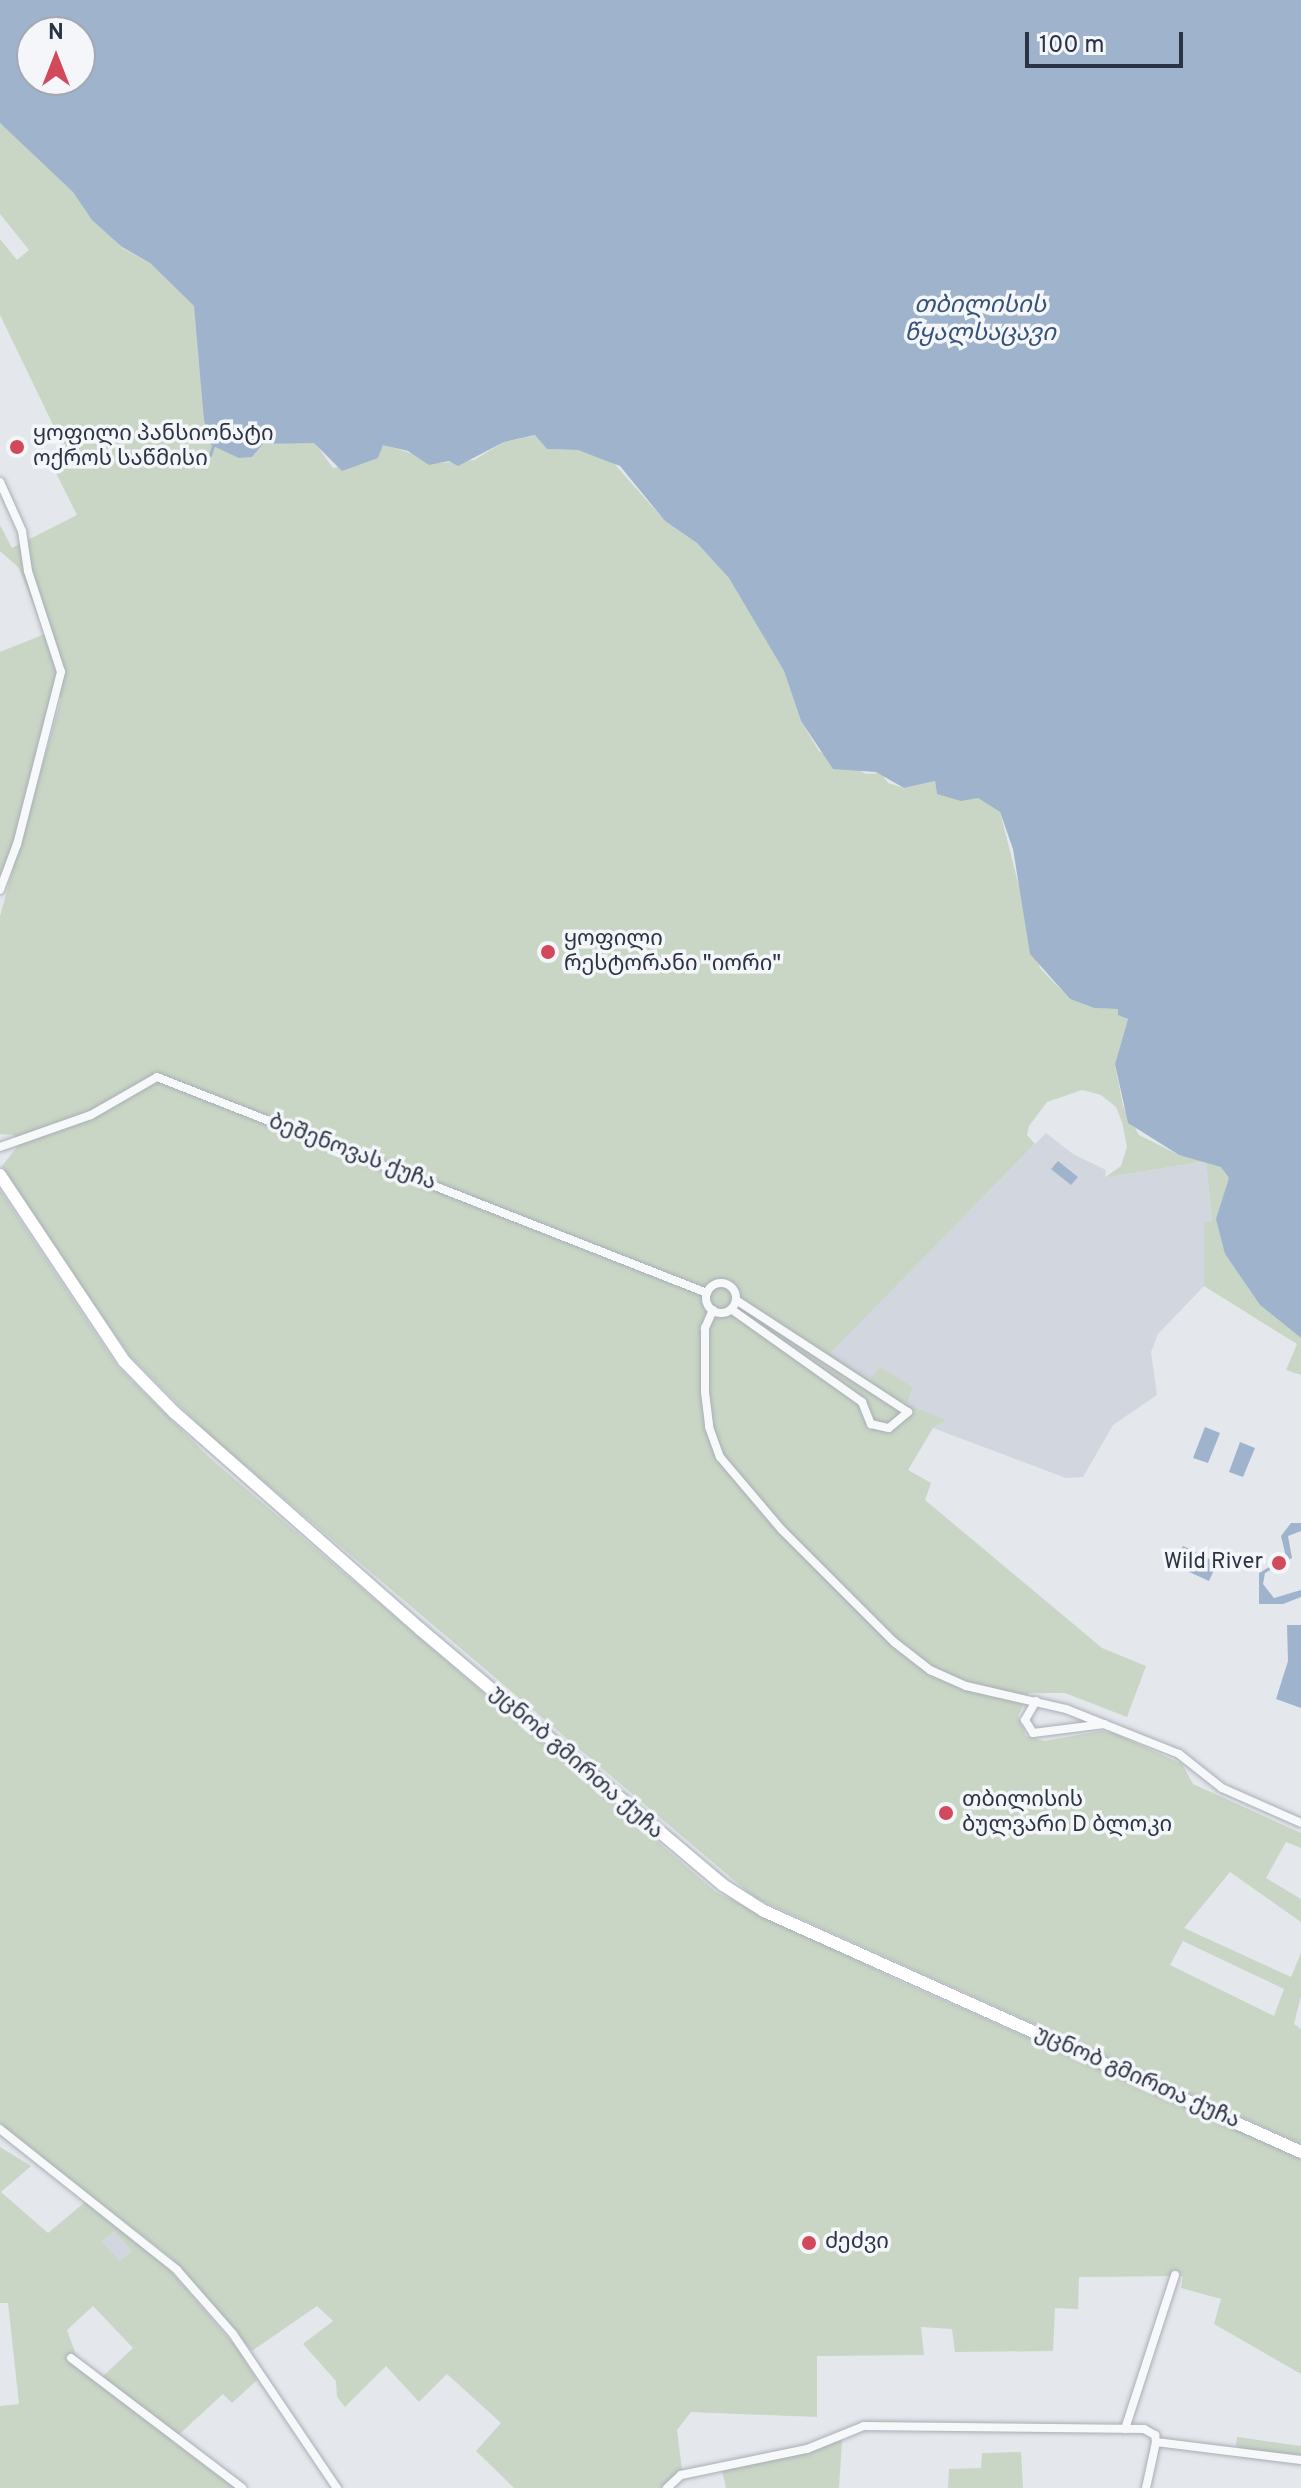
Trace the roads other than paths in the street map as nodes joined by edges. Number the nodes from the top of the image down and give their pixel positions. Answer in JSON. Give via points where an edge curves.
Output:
{"nodes":[{"id":1,"x":0,"y":482,"type":"edge"},
{"id":2,"x":0,"y":890,"type":"edge"},
{"id":3,"x":0,"y":1147,"type":"edge"},
{"id":4,"x":0,"y":1175,"type":"edge"},
{"id":5,"x":707,"y":1293,"type":"junction"},
{"id":6,"x":734,"y":1304,"type":"junction"},
{"id":7,"x":713,"y":1310,"type":"junction"},
{"id":8,"x":1036,"y":1701,"type":"junction"},
{"id":9,"x":1108,"y":1723,"type":"junction"},
{"id":10,"x":1301,"y":1823,"type":"edge"},
{"id":11,"x":0,"y":2129,"type":"edge"},
{"id":12,"x":1301,"y":2152,"type":"edge"},
{"id":13,"x":1175,"y":2275,"type":"dead end"},
{"id":14,"x":71,"y":2358,"type":"dead end"},
{"id":15,"x":1125,"y":2429,"type":"junction"},
{"id":16,"x":1156,"y":2442,"type":"junction"},
{"id":17,"x":1301,"y":2460,"type":"edge"},
{"id":18,"x":242,"y":2488,"type":"edge"},
{"id":19,"x":337,"y":2488,"type":"edge"},
{"id":20,"x":667,"y":2488,"type":"edge"},
{"id":21,"x":1146,"y":2488,"type":"edge"}],
"edges":[{"from":1,"to":2,"type":"street","via":[[22,531],[28,571],[61,672]]},
{"from":3,"to":5,"type":"street","name":"ბეშენოვას ქუჩა","via":[[100,1112],[157,1077]]},
{"from":4,"to":12,"type":"main road","name":"უცნობ გმირთა ქუჩა","via":[[124,1361],[175,1413],[723,1885],[764,1911]]},
{"from":5,"to":6,"type":"street","via":[[726,1284]]},
{"from":5,"to":7,"type":"street"},
{"from":6,"to":6,"type":"street","via":[[862,1402],[871,1424],[889,1428],[908,1412]]},
{"from":6,"to":7,"type":"street"},
{"from":7,"to":8,"type":"street","via":[[704,1346],[709,1427],[735,1479],[848,1599],[930,1670],[966,1686]]},
{"from":8,"to":9,"type":"street"},
{"from":8,"to":9,"type":"street","via":[[1025,1720],[1033,1733]]},
{"from":9,"to":10,"type":"street","via":[[1179,1754],[1222,1788]]},
{"from":11,"to":19,"type":"street","via":[[177,2270],[233,2334]]},
{"from":13,"to":15,"type":"street"},
{"from":14,"to":18,"type":"street"},
{"from":15,"to":16,"type":"street","via":[[1151,2431]]},
{"from":15,"to":20,"type":"street","via":[[864,2426],[807,2449],[681,2475]]},
{"from":16,"to":17,"type":"street"},
{"from":16,"to":21,"type":"street"}]}
